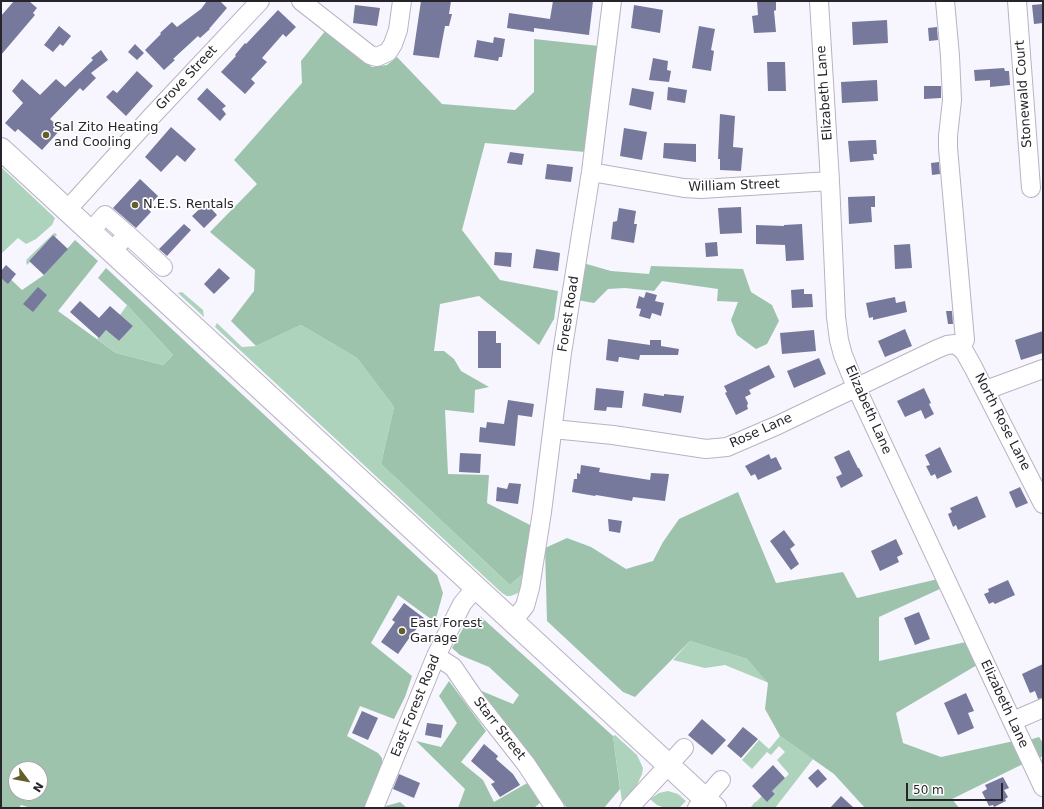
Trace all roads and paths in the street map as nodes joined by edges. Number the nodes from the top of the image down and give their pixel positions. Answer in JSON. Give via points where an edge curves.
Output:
{"nodes":[{"id":1,"x":260,"y":1,"type":"edge"},
{"id":2,"x":301,"y":1,"type":"edge"},
{"id":3,"x":402,"y":1,"type":"edge"},
{"id":4,"x":612,"y":1,"type":"edge"},
{"id":5,"x":819,"y":1,"type":"edge"},
{"id":6,"x":945,"y":1,"type":"edge"},
{"id":7,"x":1017,"y":1,"type":"edge"},
{"id":8,"x":1,"y":149,"type":"edge"},
{"id":9,"x":591,"y":172,"type":"junction"},
{"id":10,"x":830,"y":181,"type":"junction"},
{"id":11,"x":1031,"y":188,"type":"dead end"},
{"id":12,"x":67,"y":210,"type":"junction"},
{"id":13,"x":124,"y":228,"type":"junction"},
{"id":14,"x":90,"y":232,"type":"junction"},
{"id":15,"x":112,"y":252,"type":"junction"},
{"id":16,"x":163,"y":267,"type":"dead end"},
{"id":17,"x":958,"y":346,"type":"junction"},
{"id":18,"x":1043,"y":369,"type":"edge"},
{"id":19,"x":856,"y":387,"type":"junction"},
{"id":20,"x":986,"y":390,"type":"junction"},
{"id":21,"x":553,"y":429,"type":"junction"},
{"id":22,"x":1043,"y":504,"type":"edge"},
{"id":23,"x":476,"y":587,"type":"junction"},
{"id":24,"x":513,"y":621,"type":"junction"},
{"id":25,"x":436,"y":656,"type":"junction"},
{"id":26,"x":1043,"y":708,"type":"edge"},
{"id":27,"x":1013,"y":721,"type":"junction"},
{"id":28,"x":684,"y":748,"type":"dead end"},
{"id":29,"x":668,"y":766,"type":"junction"},
{"id":30,"x":721,"y":780,"type":"dead end"},
{"id":31,"x":1043,"y":787,"type":"edge"},
{"id":32,"x":637,"y":805,"type":"edge"},
{"id":33,"x":705,"y":805,"type":"edge"},
{"id":34,"x":374,"y":808,"type":"edge"},
{"id":35,"x":555,"y":808,"type":"edge"}],
"edges":[{"from":1,"to":12,"type":"street","name":"Grove Street","via":[[91,176]]},
{"from":2,"to":3,"type":"street","via":[[370,55],[377,57],[388,52],[393,44],[398,30]]},
{"from":4,"to":9,"type":"street","name":"Forest Road"},
{"from":5,"to":10,"type":"street","name":"Elizabeth Lane"},
{"from":6,"to":17,"type":"street","via":[[952,100],[948,142],[965,340]]},
{"from":7,"to":11,"type":"street","name":"Stonewald Court"},
{"from":8,"to":12,"type":"main road"},
{"from":9,"to":10,"type":"street","name":"William Street","via":[[702,189]]},
{"from":9,"to":21,"type":"street","name":"Forest Road","via":[[562,354]]},
{"from":10,"to":19,"type":"street","name":"Elizabeth Lane","via":[[836,317],[843,355]]},
{"from":12,"to":14,"type":"main road"},
{"from":13,"to":14,"type":"street","via":[[105,214]]},
{"from":13,"to":15,"type":"street"},
{"from":13,"to":16,"type":"street"},
{"from":14,"to":15,"type":"main road"},
{"from":15,"to":23,"type":"main road"},
{"from":17,"to":19,"type":"street","name":"Rose Lane","via":[[947,345],[937,349]]},
{"from":17,"to":20,"type":"street","name":"North Rose Lane"},
{"from":18,"to":20,"type":"street"},
{"from":19,"to":21,"type":"street","name":"Rose Lane","via":[[737,443],[719,448],[706,449]]},
{"from":19,"to":27,"type":"street","name":"Elizabeth Lane"},
{"from":20,"to":22,"type":"street","name":"North Rose Lane"},
{"from":21,"to":24,"type":"street","name":"Forest Road","via":[[530,588],[525,606]]},
{"from":23,"to":24,"type":"main road"},
{"from":23,"to":25,"type":"street","name":"East Forest Road","via":[[462,604]]},
{"from":24,"to":29,"type":"main road"},
{"from":25,"to":34,"type":"street","name":"East Forest Road"},
{"from":25,"to":35,"type":"street","name":"Starr Street","via":[[453,667],[526,764]]},
{"from":26,"to":27,"type":"street"},
{"from":27,"to":31,"type":"street","name":"Elizabeth Lane"},
{"from":28,"to":29,"type":"street"},
{"from":29,"to":32,"type":"street"},
{"from":29,"to":33,"type":"main road"},
{"from":30,"to":33,"type":"street"}]}
